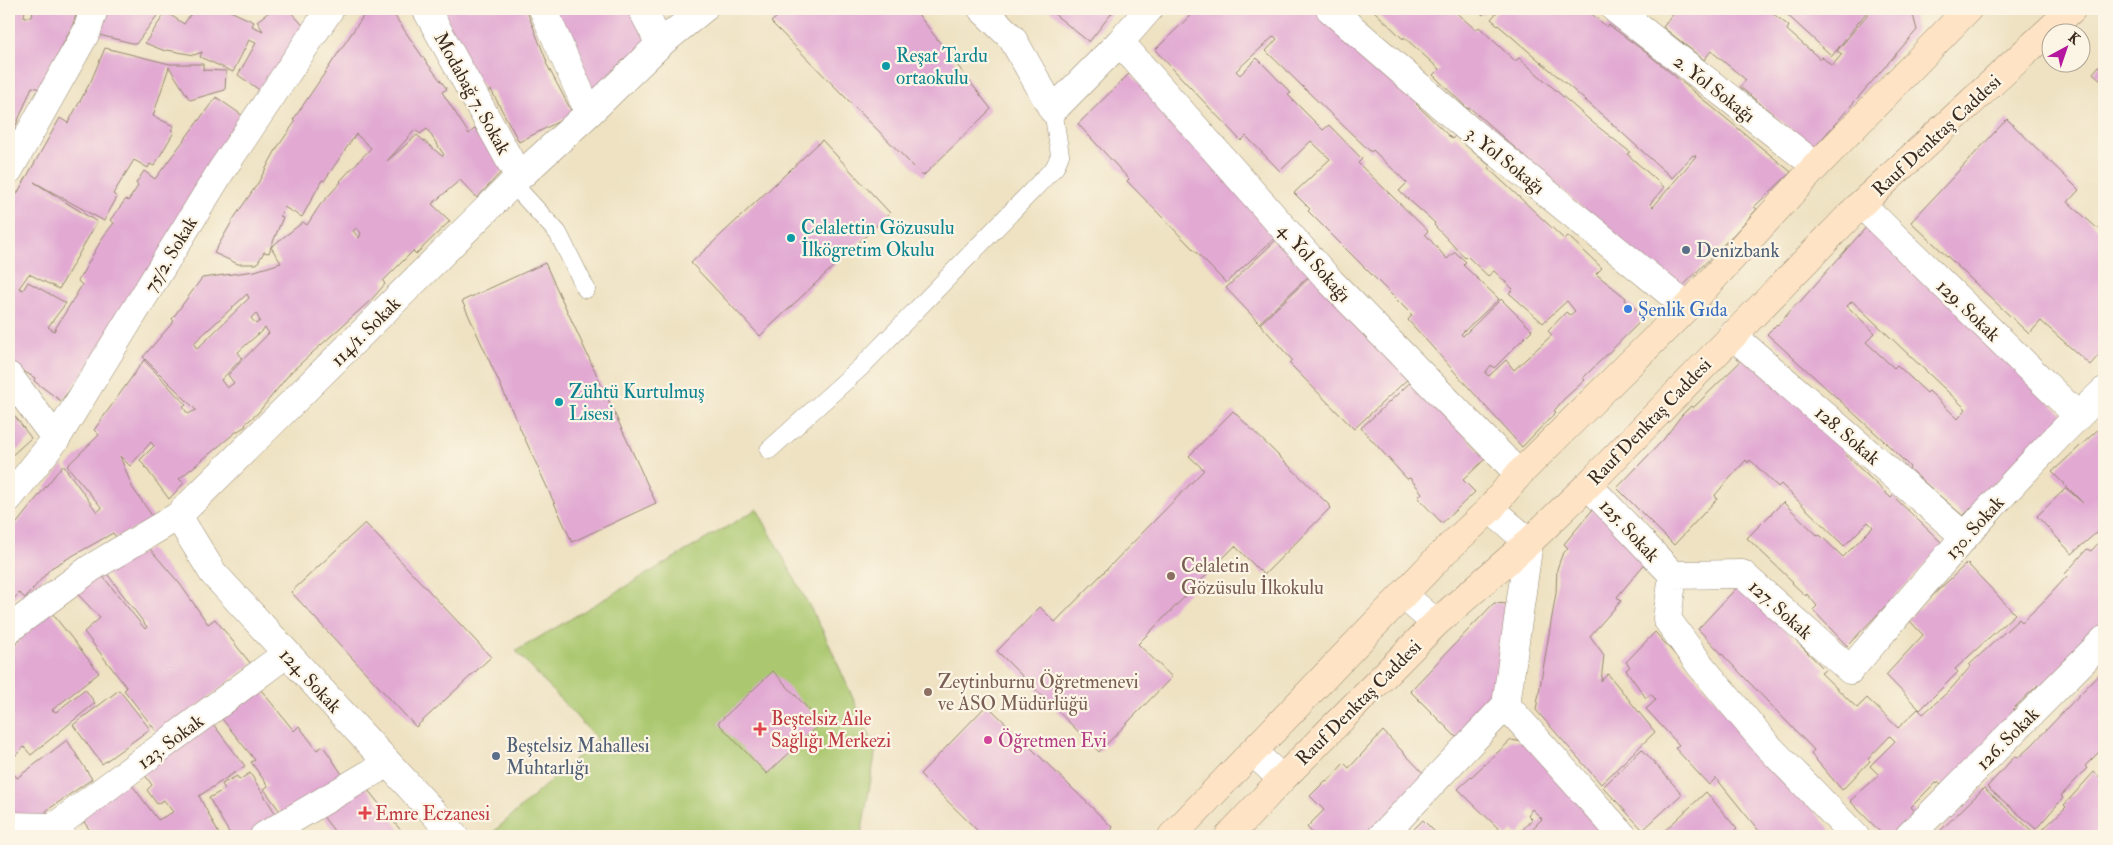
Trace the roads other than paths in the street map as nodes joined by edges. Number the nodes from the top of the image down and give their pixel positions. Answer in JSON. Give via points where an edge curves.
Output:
{"nodes":[{"id":1,"x":94,"y":9,"type":"edge"},
{"id":2,"x":330,"y":9,"type":"edge"},
{"id":3,"x":426,"y":9,"type":"edge"},
{"id":4,"x":543,"y":9,"type":"edge"},
{"id":5,"x":642,"y":9,"type":"edge"},
{"id":6,"x":703,"y":9,"type":"edge"},
{"id":7,"x":982,"y":9,"type":"edge"},
{"id":8,"x":1149,"y":9,"type":"edge"},
{"id":9,"x":1330,"y":9,"type":"edge"},
{"id":10,"x":1615,"y":9,"type":"edge"},
{"id":11,"x":2072,"y":9,"type":"edge"},
{"id":12,"x":1961,"y":11,"type":"edge"},
{"id":13,"x":1120,"y":42,"type":"junction"},
{"id":14,"x":660,"y":44,"type":"junction"},
{"id":15,"x":1053,"y":110,"type":"junction"},
{"id":16,"x":589,"y":113,"type":"junction"},
{"id":17,"x":1816,"y":166,"type":"junction"},
{"id":18,"x":9,"y":170,"type":"edge"},
{"id":19,"x":516,"y":180,"type":"junction"},
{"id":20,"x":1861,"y":204,"type":"junction"},
{"id":21,"x":586,"y":289,"type":"dead end"},
{"id":22,"x":1687,"y":307,"type":"junction"},
{"id":23,"x":1732,"y":335,"type":"junction"},
{"id":24,"x":9,"y":376,"type":"edge"},
{"id":25,"x":2104,"y":391,"type":"edge"},
{"id":26,"x":2078,"y":416,"type":"junction"},
{"id":27,"x":56,"y":439,"type":"junction"},
{"id":28,"x":769,"y":450,"type":"dead end"},
{"id":29,"x":1519,"y":474,"type":"junction"},
{"id":30,"x":1588,"y":485,"type":"junction"},
{"id":31,"x":9,"y":498,"type":"edge"},
{"id":32,"x":1490,"y":510,"type":"junction"},
{"id":33,"x":178,"y":516,"type":"junction"},
{"id":34,"x":1964,"y":536,"type":"junction"},
{"id":35,"x":1530,"y":542,"type":"junction"},
{"id":36,"x":1673,"y":575,"type":"junction"},
{"id":37,"x":1403,"y":596,"type":"junction"},
{"id":38,"x":1436,"y":623,"type":"junction"},
{"id":39,"x":9,"y":629,"type":"edge"},
{"id":40,"x":2104,"y":640,"type":"edge"},
{"id":41,"x":286,"y":654,"type":"junction"},
{"id":42,"x":1850,"y":670,"type":"joint"},
{"id":43,"x":1506,"y":705,"type":"junction"},
{"id":44,"x":1253,"y":752,"type":"junction"},
{"id":45,"x":388,"y":763,"type":"junction"},
{"id":46,"x":1282,"y":779,"type":"junction"},
{"id":47,"x":9,"y":826,"type":"edge"},
{"id":48,"x":58,"y":832,"type":"edge"},
{"id":49,"x":264,"y":836,"type":"edge"},
{"id":50,"x":455,"y":836,"type":"edge"},
{"id":51,"x":1172,"y":836,"type":"edge"},
{"id":52,"x":1229,"y":836,"type":"edge"},
{"id":53,"x":1382,"y":836,"type":"edge"},
{"id":54,"x":1623,"y":836,"type":"edge"},
{"id":55,"x":1855,"y":836,"type":"edge"},
{"id":56,"x":1909,"y":836,"type":"edge"}],
"edges":[{"from":1,"to":18,"type":"street","via":[[87,31]]},
{"from":2,"to":27,"type":"street","name":"75/2. Sokak","via":[[221,170]]},
{"from":3,"to":19,"type":"street","name":"Modabağ 7. Sokak"},
{"from":4,"to":16,"type":"street"},
{"from":5,"to":14,"type":"street"},
{"from":6,"to":14,"type":"street","name":"114/1. Sokak"},
{"from":7,"to":15,"type":"street","via":[[1012,38]]},
{"from":8,"to":13,"type":"street"},
{"from":9,"to":22,"type":"street","name":"3. Yol Sokağı","via":[[1467,128]]},
{"from":10,"to":17,"type":"street","name":"2. Yol Sokağı"},
{"from":11,"to":20,"type":"main road","name":"Rauf Denktaş Caddesi"},
{"from":12,"to":17,"type":"main road"},
{"from":13,"to":15,"type":"street"},
{"from":13,"to":29,"type":"street","name":"4. Yol Sokağı","via":[[1331,282]]},
{"from":14,"to":16,"type":"street","name":"114/1. Sokak"},
{"from":15,"to":28,"type":"lane","via":[[1060,155],[1054,167],[861,367]]},
{"from":16,"to":19,"type":"street","name":"114/1. Sokak"},
{"from":17,"to":22,"type":"main road"},
{"from":19,"to":21,"type":"lane","via":[[558,233]]},
{"from":19,"to":33,"type":"street","name":"114/1. Sokak"},
{"from":20,"to":23,"type":"main road","name":"Rauf Denktaş Caddesi"},
{"from":20,"to":26,"type":"street","name":"129. Sokak"},
{"from":22,"to":29,"type":"main road"},
{"from":23,"to":30,"type":"main road","name":"Rauf Denktaş Caddesi"},
{"from":23,"to":34,"type":"street","name":"128. Sokak"},
{"from":24,"to":27,"type":"street"},
{"from":25,"to":26,"type":"street","name":"130. Sokak"},
{"from":26,"to":34,"type":"street","name":"130. Sokak"},
{"from":27,"to":31,"type":"street","name":"75/2. Sokak"},
{"from":29,"to":32,"type":"main road"},
{"from":30,"to":35,"type":"main road","name":"Rauf Denktaş Caddesi"},
{"from":30,"to":36,"type":"street","name":"125. Sokak"},
{"from":32,"to":35,"type":"street"},
{"from":32,"to":37,"type":"main road"},
{"from":33,"to":39,"type":"street","name":"114/1. Sokak","via":[[91,568]]},
{"from":33,"to":41,"type":"street","name":"124. Sokak","via":[[213,573]]},
{"from":34,"to":42,"type":"street","name":"130. Sokak"},
{"from":35,"to":38,"type":"main road","name":"Rauf Denktaş Caddesi"},
{"from":35,"to":43,"type":"street"},
{"from":36,"to":42,"type":"street","name":"127. Sokak","via":[[1742,574]]},
{"from":36,"to":55,"type":"street","via":[[1666,619],[1767,745]]},
{"from":37,"to":38,"type":"street"},
{"from":37,"to":44,"type":"main road"},
{"from":38,"to":46,"type":"main road","name":"Rauf Denktaş Caddesi"},
{"from":40,"to":56,"type":"street","name":"126. Sokak"},
{"from":41,"to":45,"type":"street","name":"124. Sokak"},
{"from":41,"to":48,"type":"street","name":"123. Sokak"},
{"from":43,"to":53,"type":"street"},
{"from":43,"to":54,"type":"street"},
{"from":44,"to":46,"type":"street"},
{"from":44,"to":51,"type":"main road"},
{"from":45,"to":49,"type":"street"},
{"from":45,"to":50,"type":"street","name":"124. Sokak"},
{"from":46,"to":52,"type":"main road","name":"Rauf Denktaş Caddesi"},
{"from":47,"to":48,"type":"street"}]}
